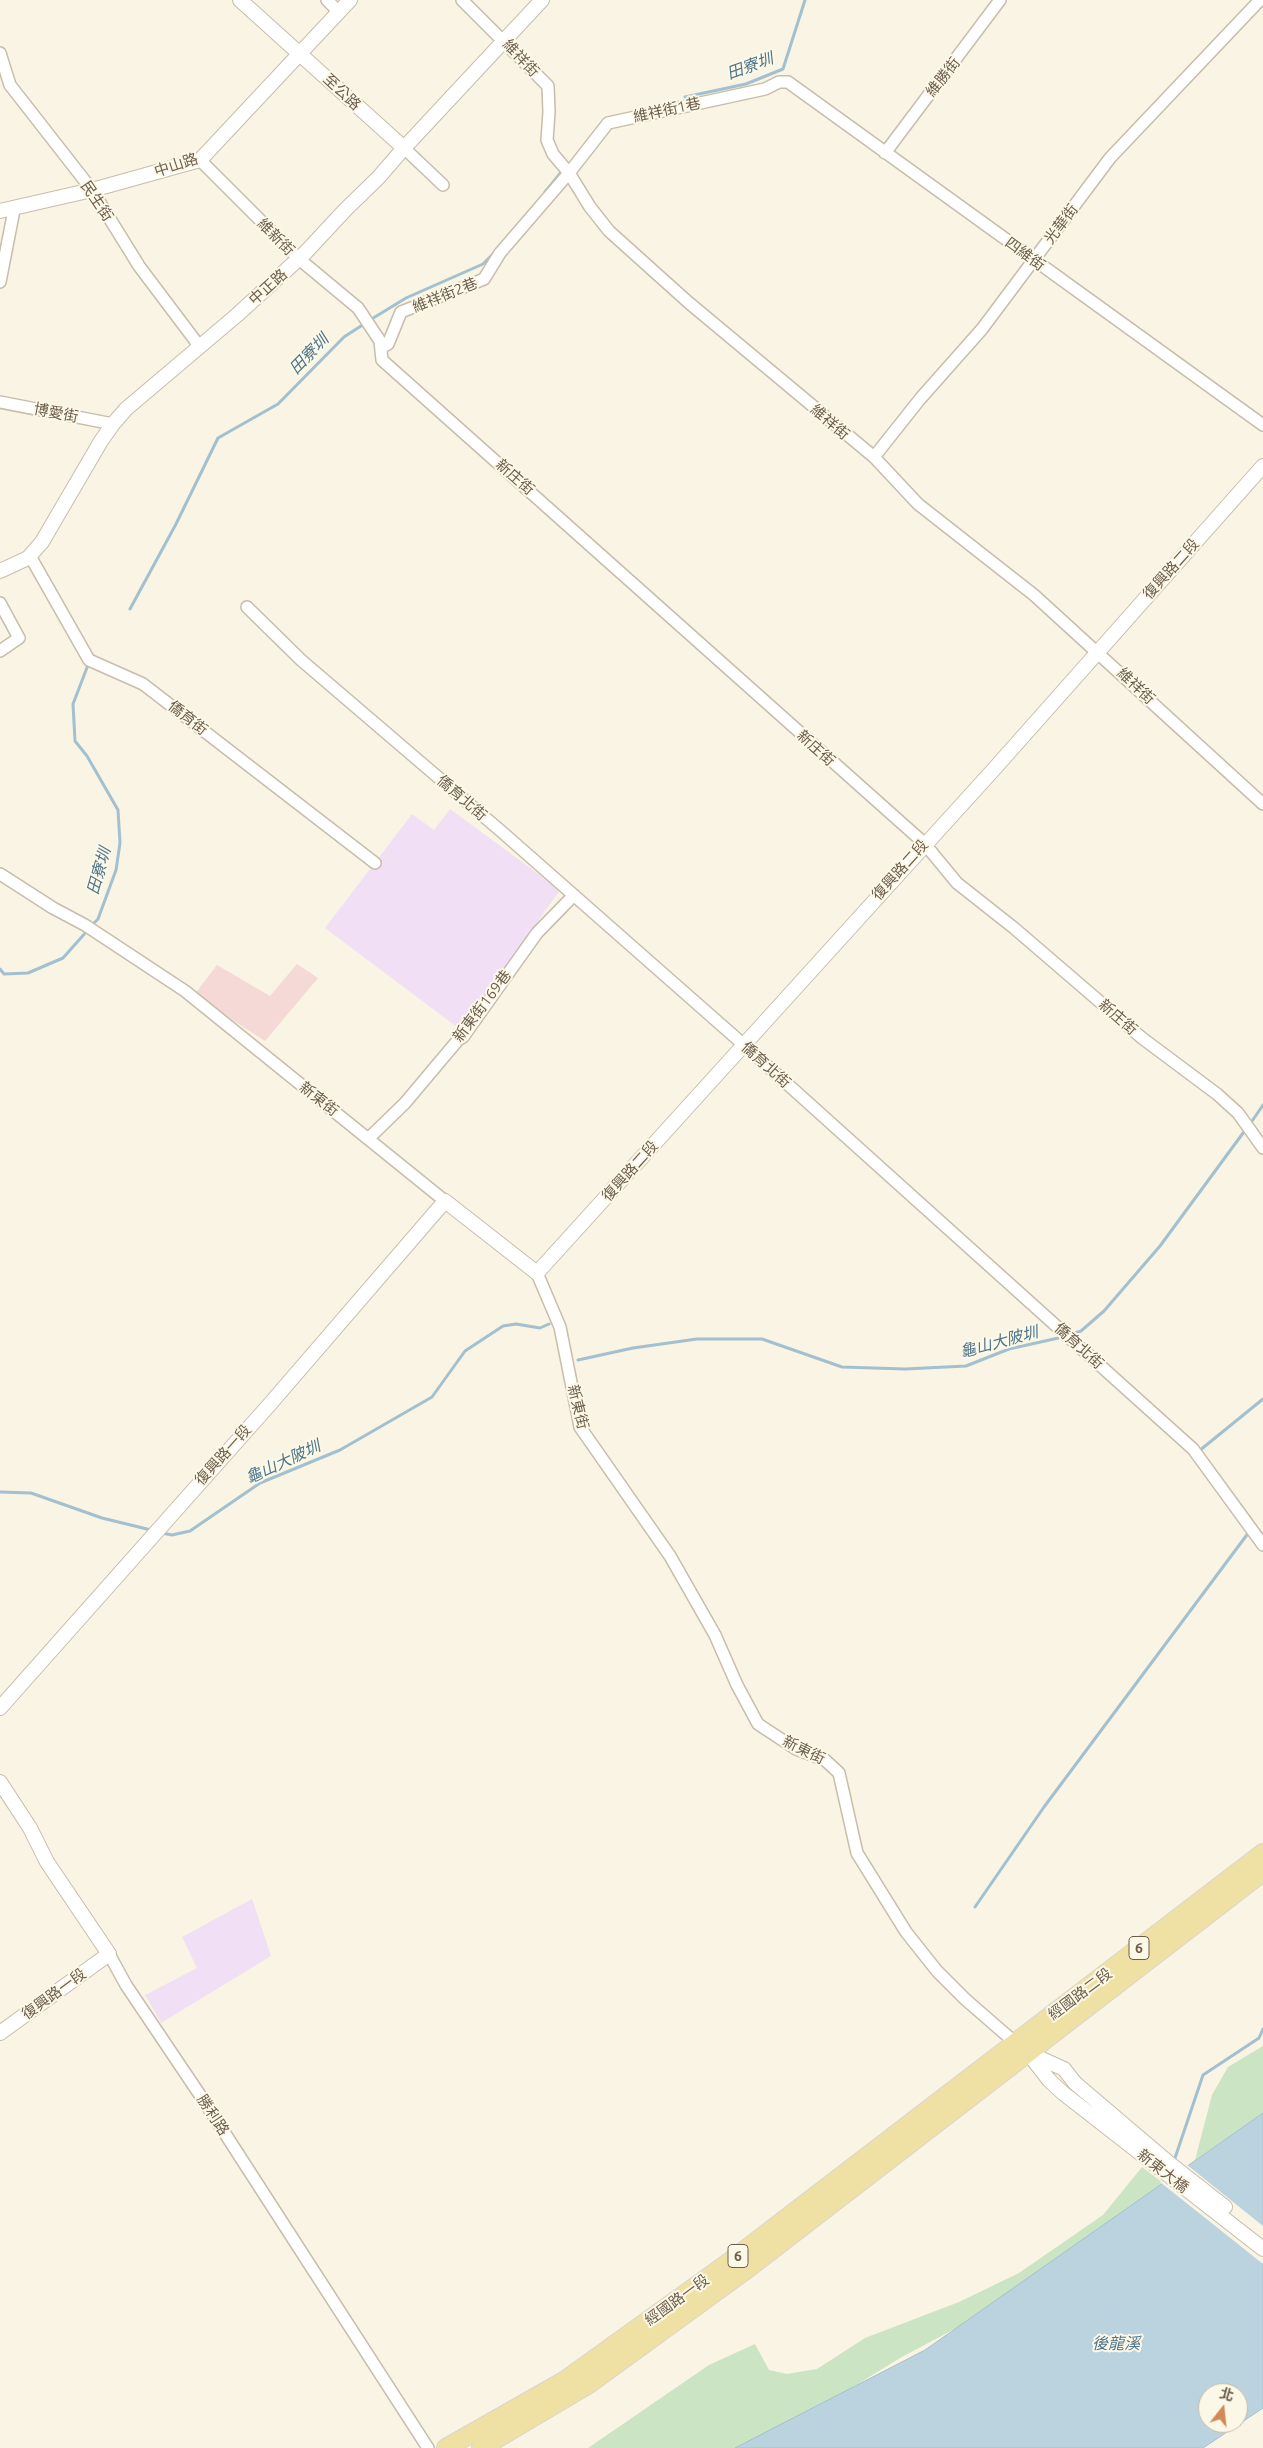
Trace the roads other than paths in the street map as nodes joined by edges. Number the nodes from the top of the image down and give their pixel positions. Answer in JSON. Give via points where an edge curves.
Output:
{"nodes":[{"id":1,"x":240,"y":0,"type":"edge"},
{"id":2,"x":327,"y":0,"type":"edge"},
{"id":3,"x":350,"y":0,"type":"edge"},
{"id":4,"x":462,"y":0,"type":"edge"},
{"id":5,"x":542,"y":0,"type":"edge"},
{"id":6,"x":1000,"y":0,"type":"edge"},
{"id":7,"x":1260,"y":0,"type":"edge"},
{"id":8,"x":339,"y":12,"type":"junction"},
{"id":9,"x":504,"y":40,"type":"junction"},
{"id":10,"x":0,"y":53,"type":"edge"},
{"id":11,"x":301,"y":53,"type":"junction"},
{"id":12,"x":788,"y":82,"type":"joint"},
{"id":13,"x":404,"y":148,"type":"junction"},
{"id":14,"x":885,"y":153,"type":"junction"},
{"id":15,"x":200,"y":160,"type":"junction"},
{"id":16,"x":569,"y":173,"type":"junction"},
{"id":17,"x":443,"y":185,"type":"dead end"},
{"id":18,"x":92,"y":190,"type":"junction"},
{"id":19,"x":7,"y":210,"type":"edge"},
{"id":20,"x":299,"y":259,"type":"junction"},
{"id":21,"x":1035,"y":261,"type":"junction"},
{"id":22,"x":0,"y":282,"type":"edge"},
{"id":23,"x":381,"y":344,"type":"junction"},
{"id":24,"x":200,"y":347,"type":"junction"},
{"id":25,"x":0,"y":402,"type":"edge"},
{"id":26,"x":113,"y":424,"type":"junction"},
{"id":27,"x":1263,"y":425,"type":"edge"},
{"id":28,"x":874,"y":458,"type":"junction"},
{"id":29,"x":1263,"y":466,"type":"edge"},
{"id":30,"x":30,"y":556,"type":"junction"},
{"id":31,"x":0,"y":572,"type":"edge"},
{"id":32,"x":0,"y":603,"type":"edge"},
{"id":33,"x":247,"y":607,"type":"dead end"},
{"id":34,"x":0,"y":651,"type":"edge"},
{"id":35,"x":1098,"y":651,"type":"junction"},
{"id":36,"x":1263,"y":804,"type":"edge"},
{"id":37,"x":924,"y":843,"type":"junction"},
{"id":38,"x":375,"y":863,"type":"dead end"},
{"id":39,"x":0,"y":874,"type":"edge"},
{"id":40,"x":574,"y":895,"type":"junction"},
{"id":41,"x":744,"y":1045,"type":"junction"},
{"id":42,"x":369,"y":1138,"type":"junction"},
{"id":43,"x":1263,"y":1148,"type":"edge"},
{"id":44,"x":445,"y":1201,"type":"junction"},
{"id":45,"x":536,"y":1273,"type":"junction"},
{"id":46,"x":1263,"y":1545,"type":"edge"},
{"id":47,"x":0,"y":1708,"type":"edge"},
{"id":48,"x":0,"y":1782,"type":"edge"},
{"id":49,"x":1263,"y":1853,"type":"edge"},
{"id":50,"x":1263,"y":1872,"type":"edge"},
{"id":51,"x":109,"y":1954,"type":"junction"},
{"id":52,"x":0,"y":2033,"type":"edge"},
{"id":53,"x":1022,"y":2048,"type":"junction"},
{"id":54,"x":1263,"y":2237,"type":"edge"},
{"id":55,"x":1263,"y":2249,"type":"edge"},
{"id":56,"x":428,"y":2448,"type":"edge"},
{"id":57,"x":446,"y":2448,"type":"edge"},
{"id":58,"x":481,"y":2448,"type":"edge"}],
"edges":[{"from":1,"to":11,"type":"street","name":"至公路"},
{"from":2,"to":8,"type":"street"},
{"from":3,"to":8,"type":"street","name":"中山路"},
{"from":4,"to":9,"type":"street","name":"維祥街"},
{"from":5,"to":9,"type":"street","name":"中正路"},
{"from":6,"to":14,"type":"street","name":"維勝街"},
{"from":7,"to":21,"type":"street","name":"光華街","via":[[1110,158]]},
{"from":8,"to":11,"type":"street","name":"中山路"},
{"from":9,"to":13,"type":"street","name":"中正路"},
{"from":9,"to":16,"type":"street","name":"維祥街","via":[[548,86],[547,140],[552,154]]},
{"from":10,"to":18,"type":"street","name":"民生街","via":[[10,86]]},
{"from":11,"to":13,"type":"street","name":"至公路"},
{"from":11,"to":15,"type":"street","name":"中山路"},
{"from":12,"to":14,"type":"street","name":"四維街"},
{"from":12,"to":16,"type":"street","name":"維祥街1巷","via":[[608,122]]},
{"from":13,"to":17,"type":"street","name":"至公路"},
{"from":13,"to":20,"type":"street","name":"中正路"},
{"from":14,"to":21,"type":"street","name":"四維街"},
{"from":15,"to":18,"type":"street","name":"中山路"},
{"from":15,"to":20,"type":"street","name":"維新街"},
{"from":16,"to":23,"type":"street","name":"維祥街2巷","via":[[500,254],[484,279],[401,312],[388,344]]},
{"from":16,"to":28,"type":"street","name":"維祥街","via":[[609,231],[688,302]]},
{"from":18,"to":19,"type":"street","name":"中山路"},
{"from":18,"to":24,"type":"street","name":"民生街","via":[[139,266]]},
{"from":19,"to":22,"type":"street"},
{"from":20,"to":23,"type":"street","name":"維新街","via":[[358,308]]},
{"from":20,"to":24,"type":"street","name":"中正路"},
{"from":21,"to":27,"type":"street","name":"四維街"},
{"from":21,"to":28,"type":"street","name":"光華街"},
{"from":23,"to":37,"type":"street","name":"新庄街","via":[[382,360]]},
{"from":24,"to":26,"type":"street","name":"中正路","via":[[137,398]]},
{"from":25,"to":26,"type":"street","name":"博愛街"},
{"from":26,"to":30,"type":"street","name":"中正路","via":[[42,542]]},
{"from":28,"to":35,"type":"street","name":"維祥街","via":[[918,504],[1034,595]]},
{"from":29,"to":35,"type":"street","name":"復興路二段"},
{"from":30,"to":31,"type":"street","name":"中正路"},
{"from":30,"to":38,"type":"street","name":"僑育街","via":[[89,660],[143,684]]},
{"from":32,"to":34,"type":"street","via":[[19,638]]},
{"from":33,"to":40,"type":"street","name":"僑育北街","via":[[301,660]]},
{"from":35,"to":36,"type":"street","name":"維祥街"},
{"from":35,"to":37,"type":"street","name":"復興路二段"},
{"from":37,"to":41,"type":"street","name":"復興路二段"},
{"from":37,"to":43,"type":"street","name":"新庄街","via":[[958,883],[1142,1038],[1217,1094],[1238,1113]]},
{"from":39,"to":42,"type":"street","name":"新東街","via":[[185,991],[257,1052]]},
{"from":40,"to":41,"type":"street","name":"僑育北街"},
{"from":40,"to":42,"type":"street","name":"新東街169巷","via":[[537,933],[463,1037],[405,1103]]},
{"from":41,"to":45,"type":"street","name":"復興路二段"},
{"from":41,"to":46,"type":"street","name":"僑育北街","via":[[1193,1449]]},
{"from":42,"to":44,"type":"street","name":"新東街"},
{"from":44,"to":45,"type":"street","name":"新東街"},
{"from":44,"to":47,"type":"street","name":"復興路一段"},
{"from":45,"to":53,"type":"street","name":"新東街","via":[[560,1327],[580,1427],[670,1556],[715,1635],[758,1724],[796,1749],[825,1760],[839,1773],[856,1853],[906,1932],[964,1999]]},
{"from":48,"to":51,"type":"street","name":"勝利路","via":[[30,1828],[47,1862]]},
{"from":49,"to":53,"type":"main road","name":"經國路二段","number":"6"},
{"from":50,"to":53,"type":"main road","name":"經國路二段","number":"6"},
{"from":51,"to":52,"type":"street","name":"復興路一段"},
{"from":51,"to":56,"type":"street","name":"勝利路","via":[[126,1985]]},
{"from":53,"to":54,"type":"street","name":"新東大橋","via":[[1064,2069],[1169,2163]]},
{"from":53,"to":55,"type":"street","name":"新東大橋","via":[[1063,2093]]},
{"from":53,"to":57,"type":"main road","name":"經國路一段","number":"6","via":[[564,2381]]},
{"from":53,"to":58,"type":"main road","name":"經國路一段","number":"6","via":[[742,2272],[589,2384]]}]}
